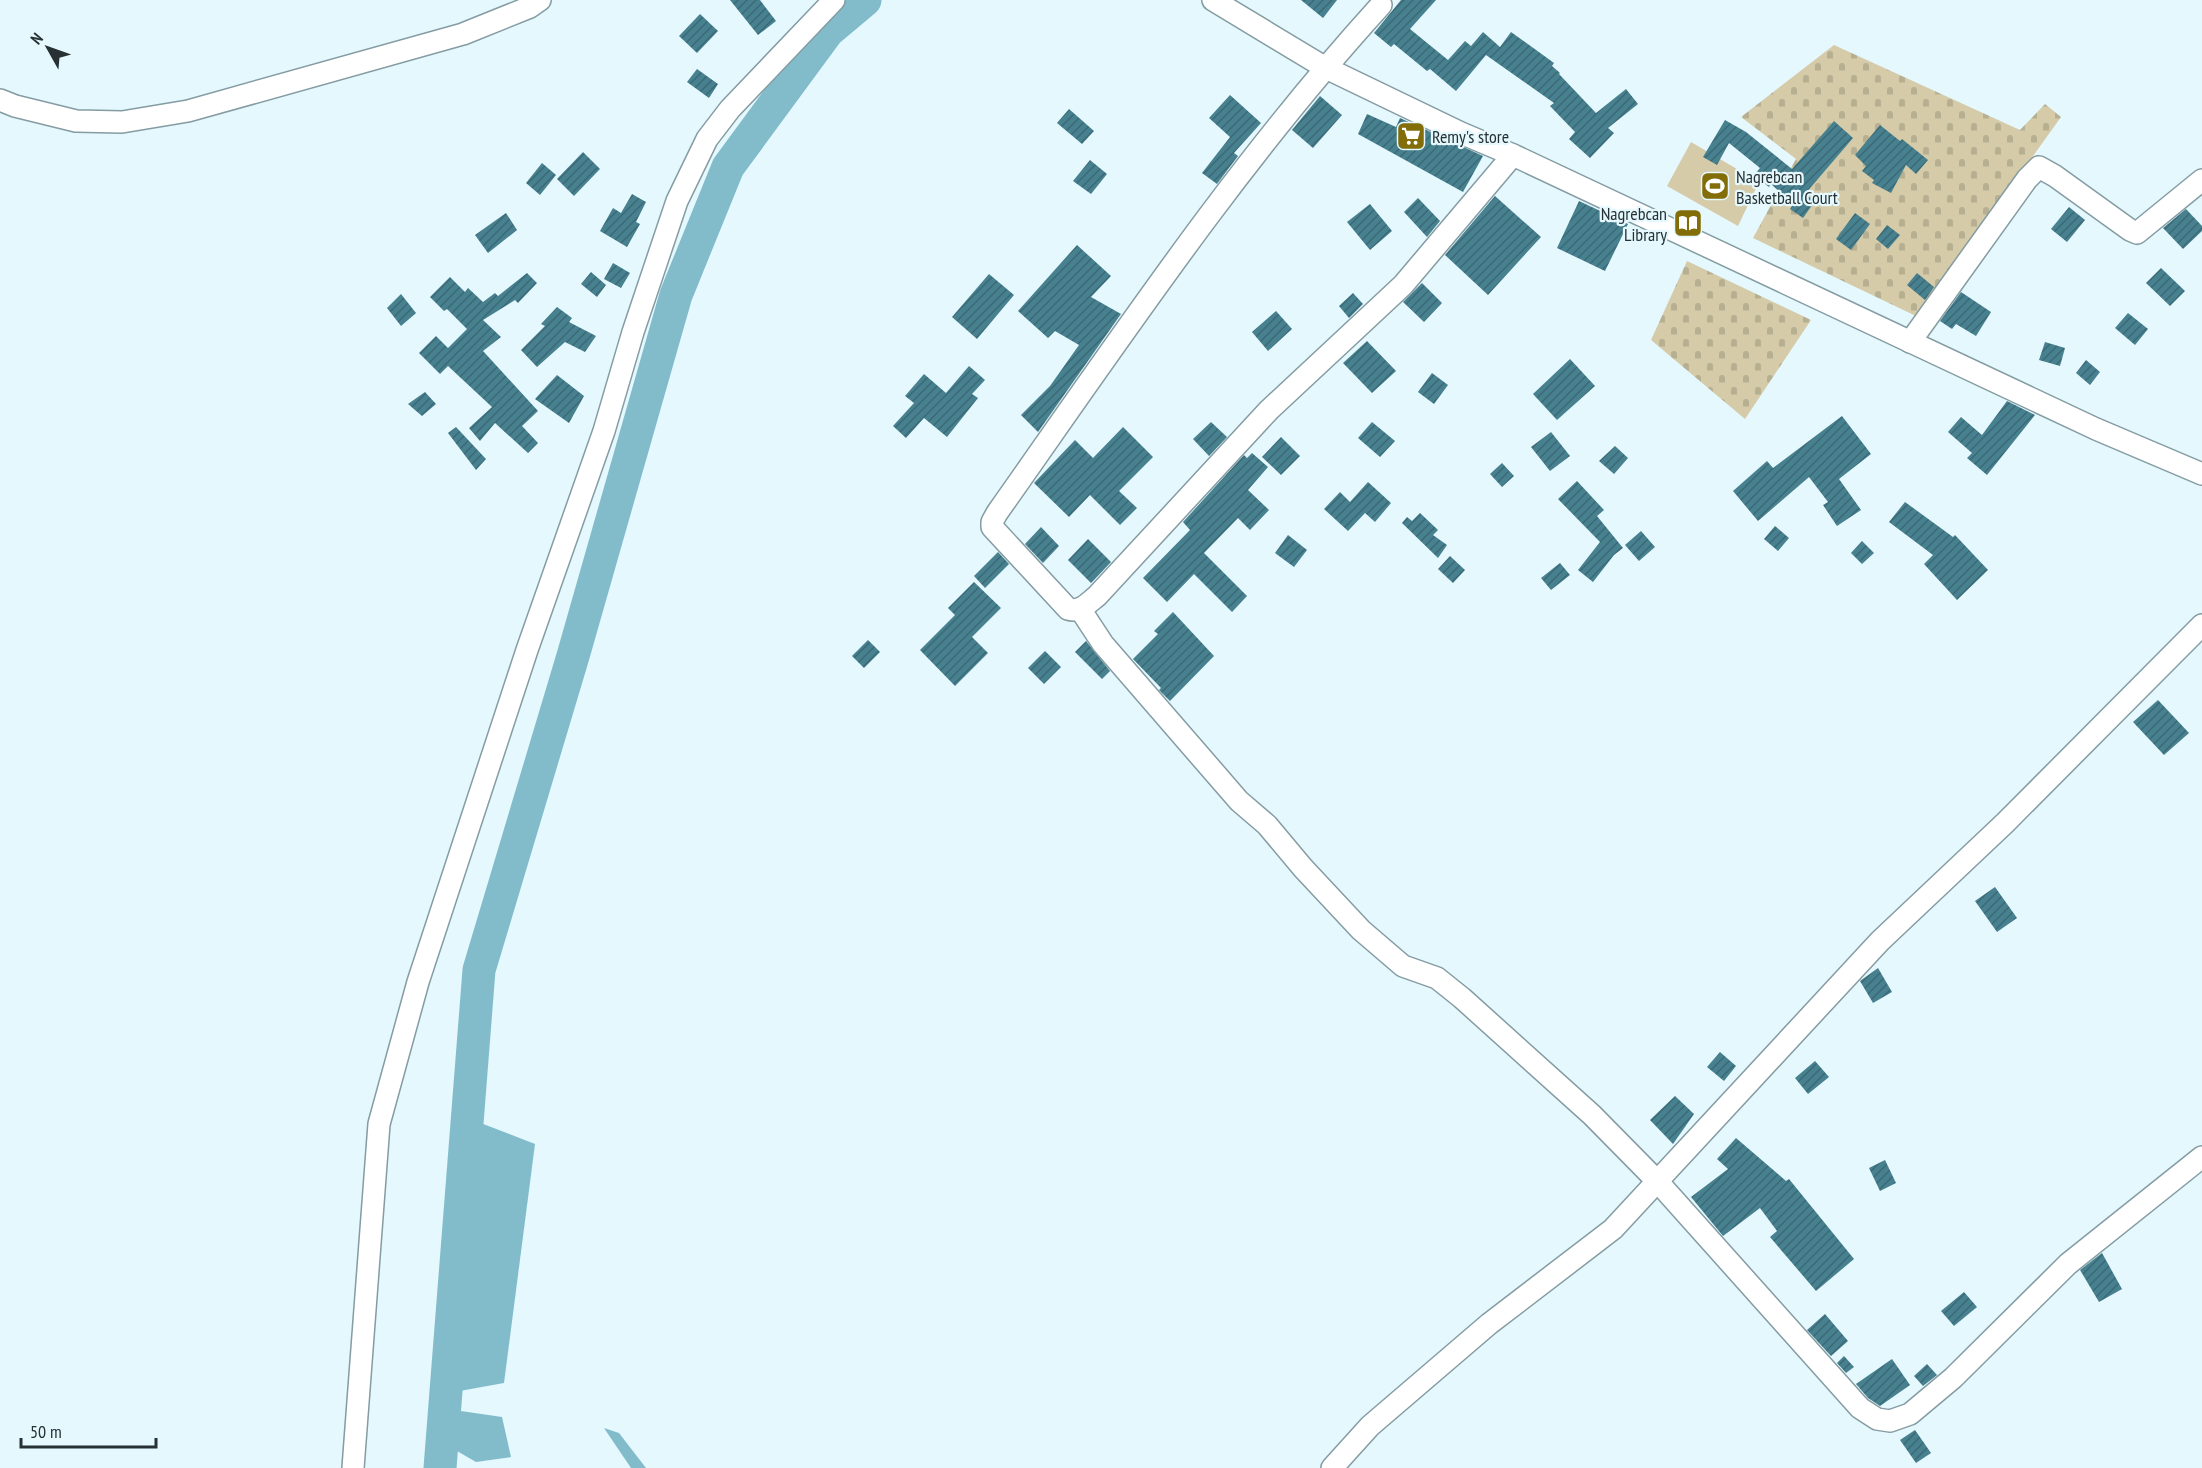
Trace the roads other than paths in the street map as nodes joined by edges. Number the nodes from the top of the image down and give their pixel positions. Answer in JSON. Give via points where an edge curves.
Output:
{"nodes":[{"id":1,"x":540,"y":0,"type":"edge"},
{"id":2,"x":834,"y":0,"type":"edge"},
{"id":3,"x":1213,"y":0,"type":"edge"},
{"id":4,"x":1381,"y":4,"type":"dead end"},
{"id":5,"x":1324,"y":67,"type":"junction"},
{"id":6,"x":0,"y":100,"type":"edge"},
{"id":7,"x":1513,"y":155,"type":"junction"},
{"id":8,"x":2202,"y":180,"type":"edge"},
{"id":9,"x":1910,"y":342,"type":"junction"},
{"id":10,"x":2202,"y":474,"type":"edge"},
{"id":11,"x":1080,"y":609,"type":"junction"},
{"id":12,"x":2202,"y":625,"type":"edge"},
{"id":13,"x":2202,"y":1157,"type":"edge"},
{"id":14,"x":1658,"y":1182,"type":"junction"},
{"id":15,"x":352,"y":1468,"type":"edge"},
{"id":16,"x":1332,"y":1468,"type":"edge"}],
"edges":[{"from":1,"to":6,"type":"street","via":[[463,34],[188,111],[122,122],[76,121]]},
{"from":2,"to":15,"type":"street","via":[[730,109],[707,139],[677,201],[604,431],[418,982],[379,1124]]},
{"from":3,"to":5,"type":"street"},
{"from":4,"to":5,"type":"street"},
{"from":5,"to":7,"type":"street"},
{"from":5,"to":11,"type":"street","via":[[1202,225],[992,522],[1068,609]]},
{"from":7,"to":9,"type":"street"},
{"from":7,"to":11,"type":"street","via":[[1403,285],[1269,410],[1097,596]]},
{"from":8,"to":9,"type":"street","via":[[2137,232],[2039,167]]},
{"from":9,"to":10,"type":"street"},
{"from":11,"to":14,"type":"street","via":[[1103,644],[1239,801],[1267,825],[1361,930],[1403,966],[1437,978],[1462,998],[1592,1115]]},
{"from":12,"to":14,"type":"street","via":[[2005,824],[1880,941]]},
{"from":13,"to":14,"type":"street","via":[[2068,1264],[1953,1378],[1910,1414],[1890,1421],[1877,1419],[1860,1408]]},
{"from":14,"to":16,"type":"street","via":[[1613,1229],[1489,1324],[1370,1426]]}]}
